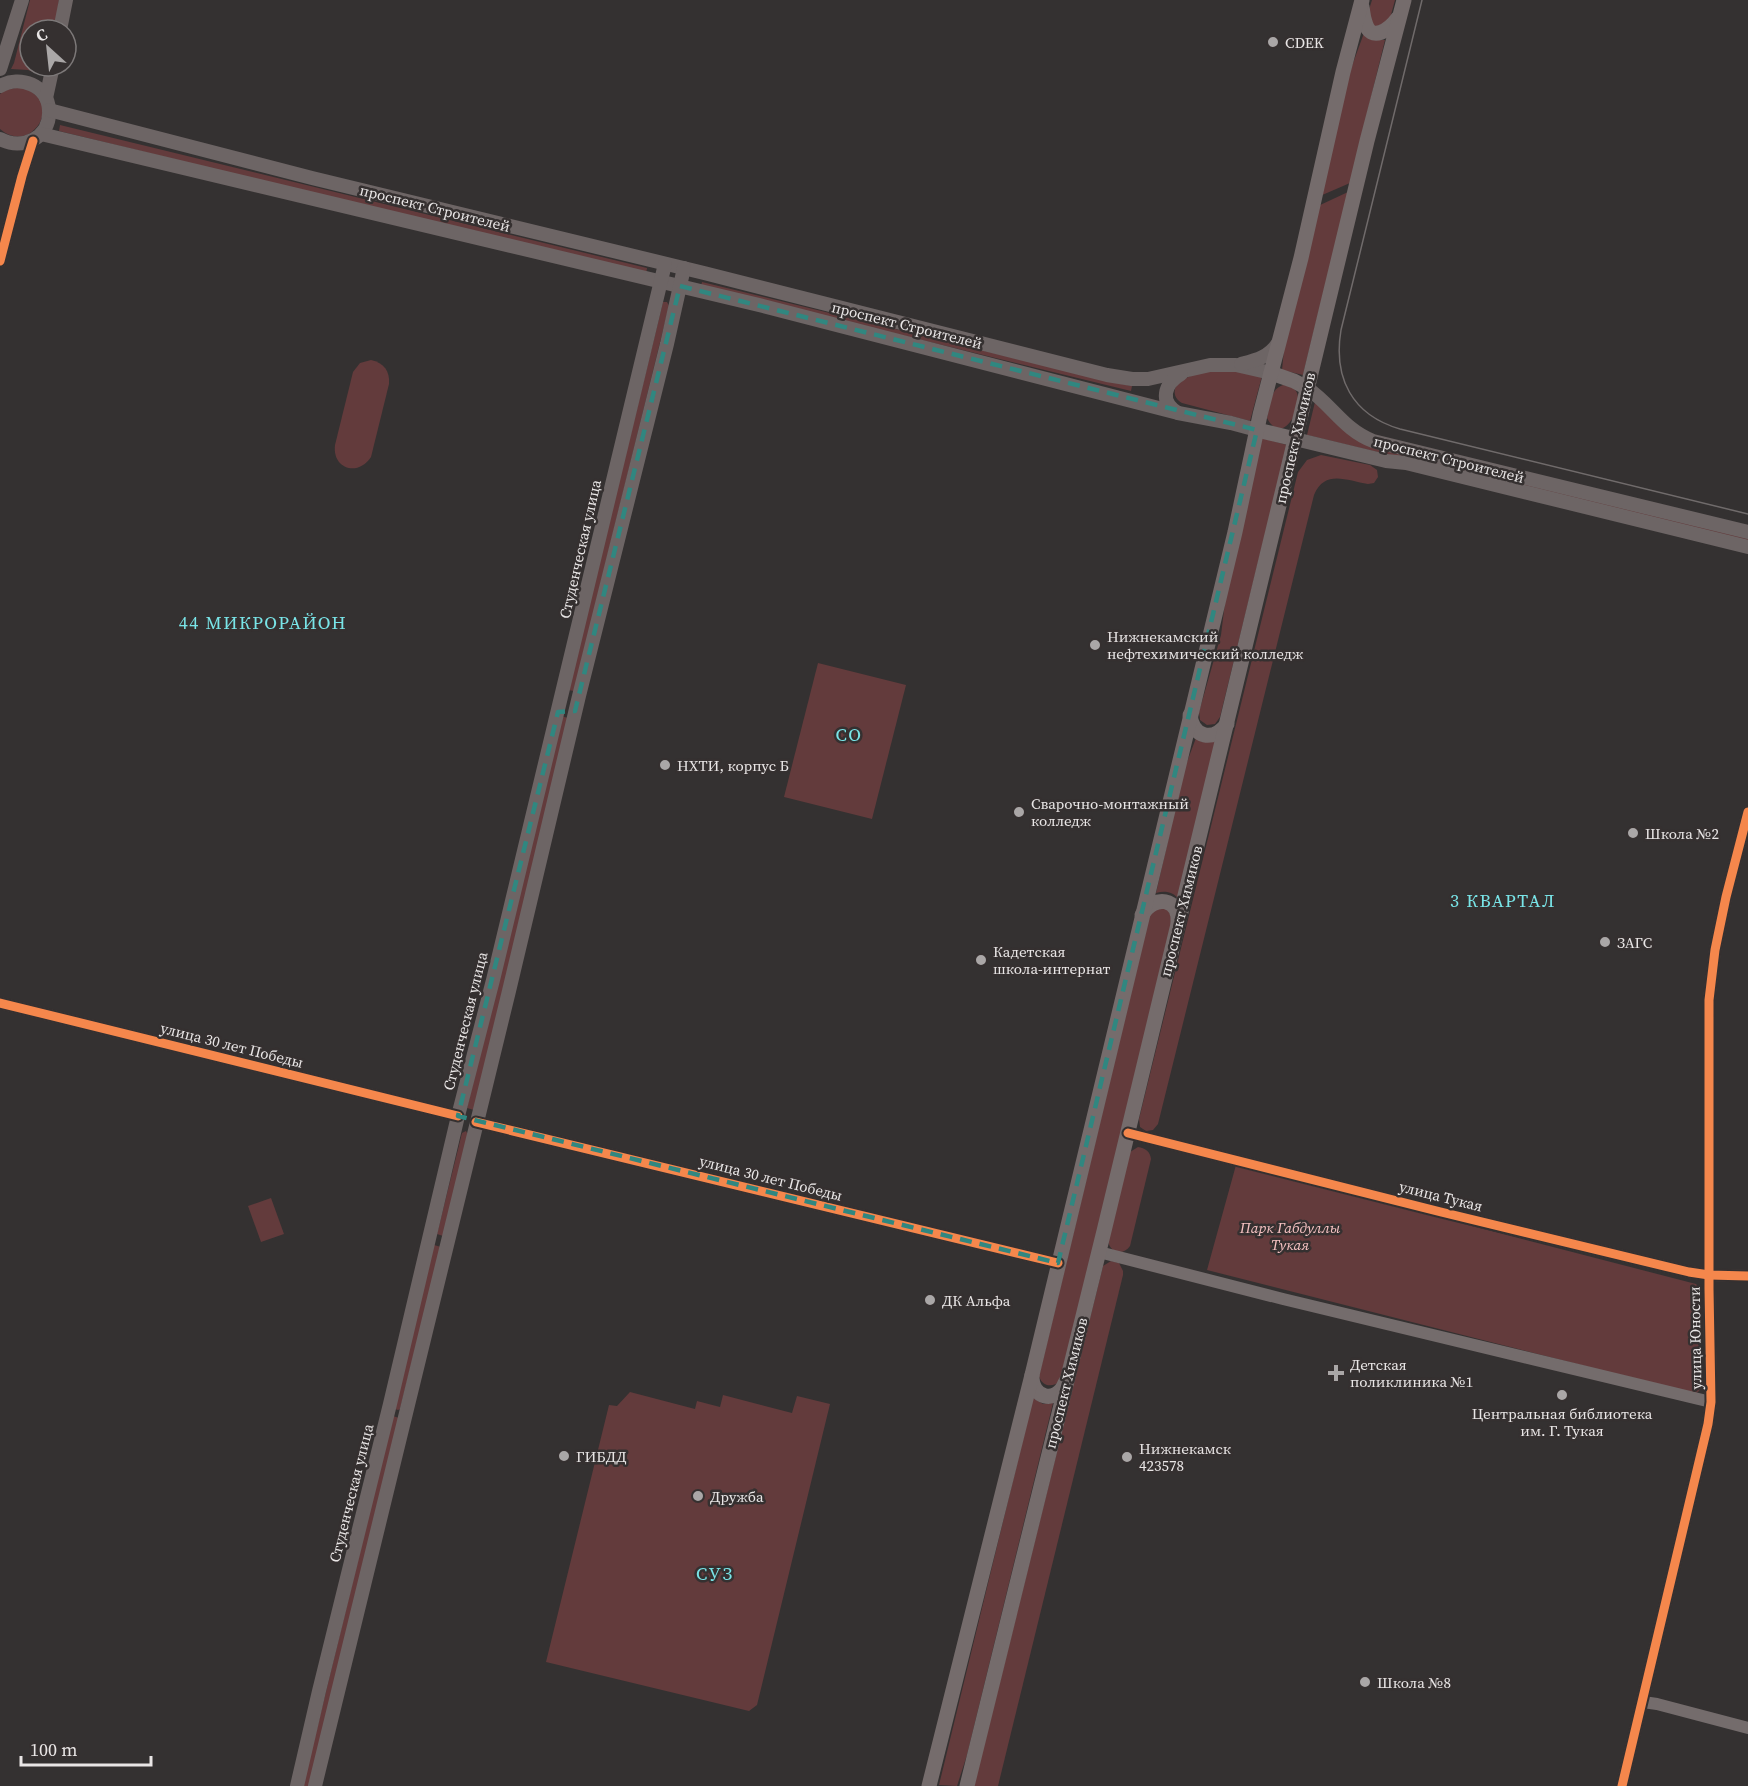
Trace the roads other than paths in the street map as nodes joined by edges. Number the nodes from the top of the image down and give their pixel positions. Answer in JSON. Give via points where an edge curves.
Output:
{"nodes":[{"id":1,"x":22,"y":0,"type":"edge"},
{"id":2,"x":66,"y":0,"type":"edge"},
{"id":3,"x":1404,"y":0,"type":"edge"},
{"id":4,"x":1362,"y":1,"type":"edge"},
{"id":5,"x":1400,"y":16,"type":"junction"},
{"id":6,"x":62,"y":18,"type":"edge"},
{"id":7,"x":0,"y":69,"type":"edge"},
{"id":8,"x":51,"y":78,"type":"edge"},
{"id":9,"x":0,"y":86,"type":"edge"},
{"id":10,"x":48,"y":104,"type":"junction"},
{"id":11,"x":37,"y":137,"type":"junction"},
{"id":12,"x":0,"y":139,"type":"edge"},
{"id":13,"x":0,"y":261,"type":"edge"},
{"id":14,"x":665,"y":264,"type":"junction"},
{"id":15,"x":684,"y":268,"type":"junction"},
{"id":16,"x":661,"y":282,"type":"junction"},
{"id":17,"x":680,"y":286,"type":"junction"},
{"id":18,"x":1278,"y":343,"type":"junction"},
{"id":19,"x":1236,"y":364,"type":"junction"},
{"id":20,"x":1188,"y":370,"type":"junction"},
{"id":21,"x":1271,"y":373,"type":"junction"},
{"id":22,"x":1132,"y":379,"type":"junction"},
{"id":23,"x":1307,"y":388,"type":"junction"},
{"id":24,"x":1129,"y":400,"type":"junction"},
{"id":25,"x":1178,"y":413,"type":"junction"},
{"id":26,"x":1257,"y":430,"type":"junction"},
{"id":27,"x":1295,"y":439,"type":"junction"},
{"id":28,"x":1748,"y":532,"type":"edge"},
{"id":29,"x":1748,"y":546,"type":"edge"},
{"id":30,"x":562,"y":694,"type":"junction"},
{"id":31,"x":579,"y":696,"type":"junction"},
{"id":32,"x":558,"y":712,"type":"junction"},
{"id":33,"x":574,"y":714,"type":"junction"},
{"id":34,"x":1190,"y":715,"type":"junction"},
{"id":35,"x":1227,"y":724,"type":"junction"},
{"id":36,"x":1748,"y":812,"type":"edge"},
{"id":37,"x":1142,"y":915,"type":"junction"},
{"id":38,"x":1178,"y":923,"type":"junction"},
{"id":39,"x":0,"y":1003,"type":"edge"},
{"id":40,"x":458,"y":1116,"type":"junction"},
{"id":41,"x":476,"y":1122,"type":"junction"},
{"id":42,"x":1128,"y":1132,"type":"junction"},
{"id":43,"x":429,"y":1246,"type":"junction"},
{"id":44,"x":446,"y":1248,"type":"junction"},
{"id":45,"x":1099,"y":1252,"type":"junction"},
{"id":46,"x":1058,"y":1263,"type":"junction"},
{"id":47,"x":1709,"y":1275,"type":"junction"},
{"id":48,"x":1748,"y":1276,"type":"edge"},
{"id":49,"x":1032,"y":1375,"type":"junction"},
{"id":50,"x":1066,"y":1383,"type":"junction"},
{"id":51,"x":1711,"y":1402,"type":"junction"},
{"id":52,"x":390,"y":1404,"type":"junction"},
{"id":53,"x":407,"y":1408,"type":"junction"},
{"id":54,"x":1643,"y":1702,"type":"junction"},
{"id":55,"x":1748,"y":1728,"type":"edge"},
{"id":56,"x":297,"y":1786,"type":"edge"},
{"id":57,"x":315,"y":1786,"type":"edge"},
{"id":58,"x":929,"y":1786,"type":"edge"},
{"id":59,"x":967,"y":1786,"type":"edge"},
{"id":60,"x":1622,"y":1786,"type":"edge"}],
"edges":[{"from":1,"to":7,"type":"main road"},
{"from":2,"to":6,"type":"main road"},
{"from":3,"to":5,"type":"main road","name":"проспект Химиков"},
{"from":4,"to":5,"type":"main road","via":[[1365,23],[1372,32],[1386,31]]},
{"from":4,"to":18,"type":"main road"},
{"from":5,"to":23,"type":"main road","name":"проспект Химиков"},
{"from":8,"to":10,"type":"main road"},
{"from":9,"to":10,"type":"main road","via":[[23,81],[37,87]]},
{"from":10,"to":11,"type":"main road","via":[[48,123]]},
{"from":10,"to":14,"type":"main road","name":"проспект Строителей","via":[[300,176]]},
{"from":11,"to":12,"type":"main road","name":"проспект Строителей","via":[[15,145]]},
{"from":11,"to":13,"type":"street","via":[[22,176]]},
{"from":11,"to":16,"type":"main road","name":"проспект Строителей"},
{"from":14,"to":15,"type":"main road","name":"проспект Строителей"},
{"from":14,"to":16,"type":"main road","name":"Студенческая улица"},
{"from":15,"to":17,"type":"main road"},
{"from":15,"to":22,"type":"main road","name":"проспект Строителей","via":[[1067,366]]},
{"from":16,"to":17,"type":"main road","name":"проспект Строителей"},
{"from":16,"to":30,"type":"main road","name":"Студенческая улица"},
{"from":17,"to":24,"type":"main road","name":"проспект Строителей"},
{"from":17,"to":31,"type":"main road"},
{"from":18,"to":19,"type":"main road","via":[[1261,358]]},
{"from":18,"to":21,"type":"main road"},
{"from":19,"to":20,"type":"main road","name":"проспект Строителей"},
{"from":19,"to":21,"type":"main road","name":"проспект Строителей"},
{"from":20,"to":22,"type":"main road","name":"проспект Строителей"},
{"from":20,"to":25,"type":"main road","via":[[1174,378],[1167,389],[1168,403]]},
{"from":21,"to":23,"type":"main road","name":"проспект Строителей"},
{"from":21,"to":26,"type":"main road"},
{"from":22,"to":24,"type":"main road","via":[[1139,388]]},
{"from":23,"to":27,"type":"main road","name":"проспект Химиков"},
{"from":23,"to":28,"type":"main road","name":"проспект Строителей","via":[[1355,433],[1373,441]]},
{"from":24,"to":25,"type":"main road","name":"проспект Строителей"},
{"from":25,"to":26,"type":"main road","name":"проспект Строителей"},
{"from":26,"to":27,"type":"main road","name":"проспект Строителей"},
{"from":26,"to":34,"type":"main road"},
{"from":27,"to":29,"type":"main road","name":"проспект Строителей"},
{"from":27,"to":35,"type":"main road","name":"проспект Химиков"},
{"from":30,"to":31,"type":"main road"},
{"from":30,"to":32,"type":"main road","name":"Студенческая улица"},
{"from":31,"to":33,"type":"main road"},
{"from":32,"to":33,"type":"main road","via":[[564,708]]},
{"from":32,"to":40,"type":"main road","name":"Студенческая улица"},
{"from":33,"to":41,"type":"main road"},
{"from":34,"to":35,"type":"main road","via":[[1193,726],[1204,735],[1216,734]]},
{"from":34,"to":37,"type":"main road"},
{"from":35,"to":38,"type":"main road","name":"проспект Химиков"},
{"from":36,"to":47,"type":"street","name":"улица Юности","via":[[1711,974]]},
{"from":37,"to":38,"type":"main road","via":[[1151,904],[1165,901],[1176,909]]},
{"from":37,"to":46,"type":"main road"},
{"from":38,"to":42,"type":"main road","name":"проспект Химиков"},
{"from":39,"to":40,"type":"street","name":"улица 30 лет Победы"},
{"from":40,"to":41,"type":"main road","name":"улица 30 лет Победы"},
{"from":40,"to":43,"type":"main road","name":"Студенческая улица"},
{"from":41,"to":44,"type":"main road"},
{"from":41,"to":46,"type":"street","name":"улица 30 лет Победы"},
{"from":42,"to":45,"type":"main road","name":"проспект Химиков"},
{"from":42,"to":47,"type":"street","name":"улица Тукая"},
{"from":43,"to":44,"type":"main road","via":[[438,1240]]},
{"from":43,"to":52,"type":"main road","name":"Студенческая улица"},
{"from":44,"to":53,"type":"main road"},
{"from":45,"to":50,"type":"main road","name":"проспект Химиков"},
{"from":45,"to":51,"type":"street"},
{"from":46,"to":49,"type":"main road"},
{"from":47,"to":48,"type":"street","name":"улица Тукая"},
{"from":47,"to":51,"type":"street","name":"улица Юности"},
{"from":49,"to":50,"type":"main road","via":[[1034,1388],[1045,1396],[1058,1394]]},
{"from":49,"to":58,"type":"main road"},
{"from":50,"to":59,"type":"main road","name":"проспект Химиков"},
{"from":51,"to":54,"type":"street","name":"улица Юности"},
{"from":52,"to":53,"type":"main road","via":[[397,1414]]},
{"from":52,"to":56,"type":"main road","name":"Студенческая улица"},
{"from":53,"to":57,"type":"main road"},
{"from":54,"to":55,"type":"street"},
{"from":54,"to":60,"type":"street","name":"улица Юности"}]}
